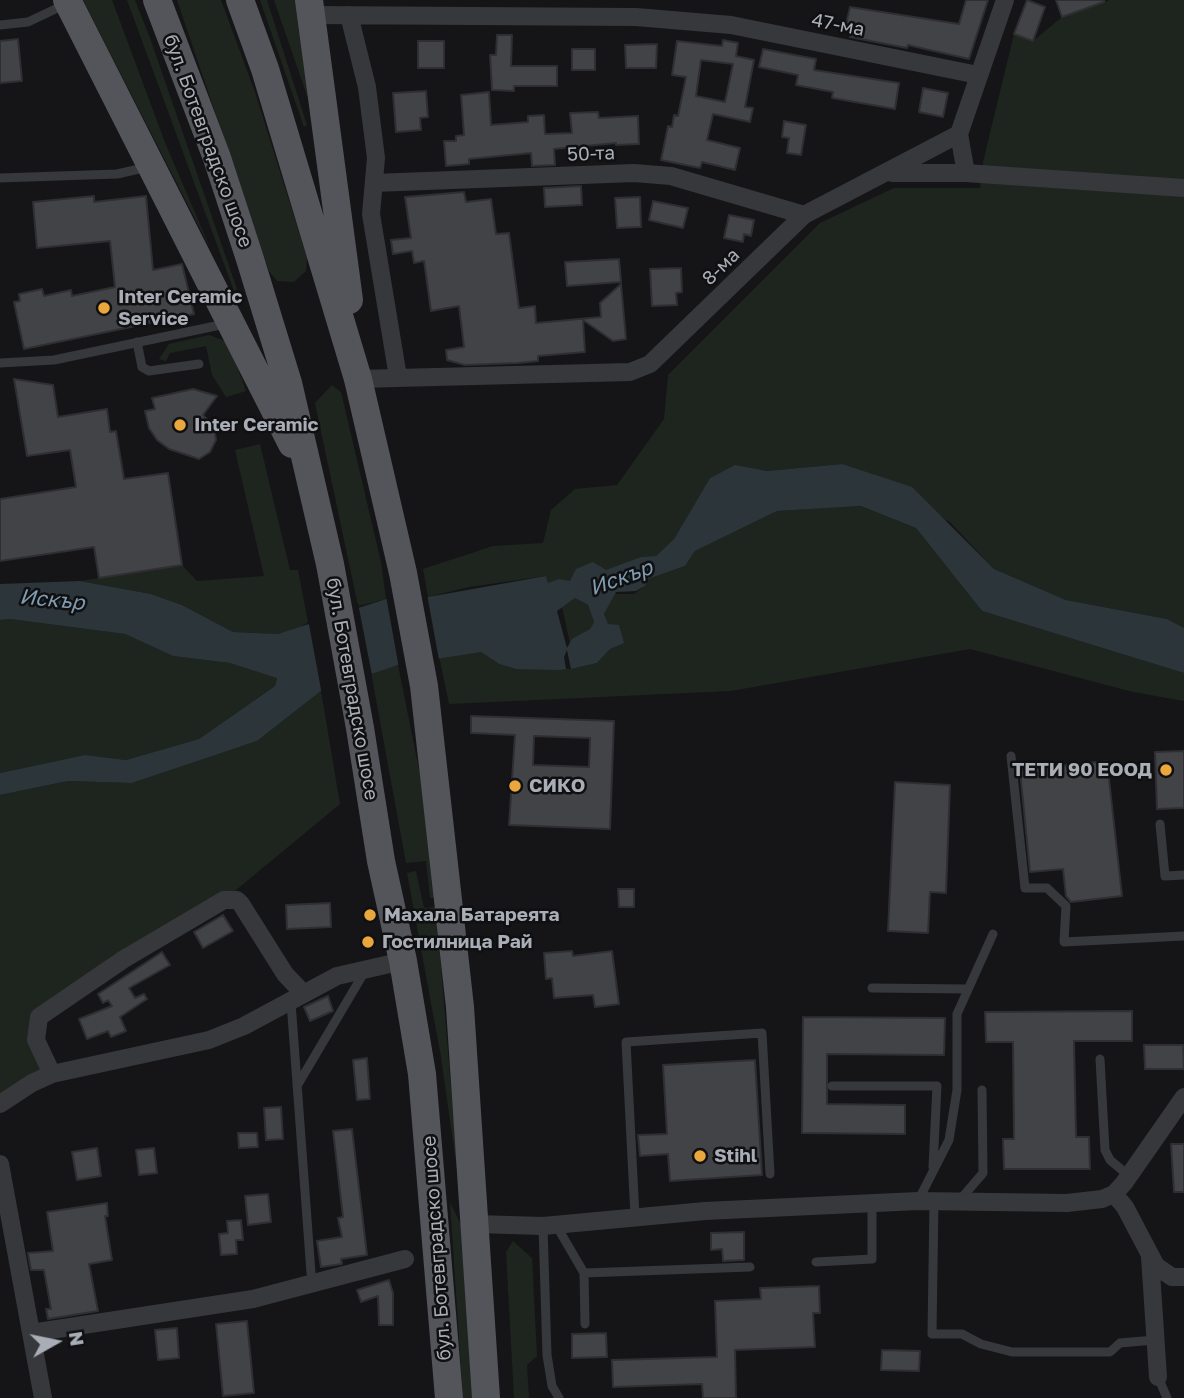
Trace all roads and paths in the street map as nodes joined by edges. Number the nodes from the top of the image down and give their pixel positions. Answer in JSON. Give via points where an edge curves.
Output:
{"nodes":[{"id":1,"x":158,"y":0,"type":"edge"},
{"id":2,"x":240,"y":0,"type":"edge"},
{"id":3,"x":1005,"y":0,"type":"edge"},
{"id":4,"x":68,"y":1,"type":"edge"},
{"id":5,"x":311,"y":7,"type":"edge"},
{"id":6,"x":349,"y":15,"type":"junction"},
{"id":7,"x":0,"y":25,"type":"edge"},
{"id":8,"x":978,"y":75,"type":"junction"},
{"id":9,"x":959,"y":134,"type":"junction"},
{"id":10,"x":150,"y":167,"type":"junction"},
{"id":11,"x":888,"y":173,"type":"junction"},
{"id":12,"x":967,"y":173,"type":"junction"},
{"id":13,"x":0,"y":178,"type":"edge"},
{"id":14,"x":373,"y":183,"type":"junction"},
{"id":15,"x":1184,"y":188,"type":"edge"},
{"id":16,"x":804,"y":215,"type":"junction"},
{"id":17,"x":229,"y":323,"type":"junction"},
{"id":18,"x":136,"y":342,"type":"junction"},
{"id":19,"x":0,"y":363,"type":"edge"},
{"id":20,"x":199,"y":364,"type":"dead end"},
{"id":21,"x":398,"y":377,"type":"junction"},
{"id":22,"x":358,"y":379,"type":"junction"},
{"id":23,"x":313,"y":485,"type":"junction"},
{"id":24,"x":1012,"y":756,"type":"dead end"},
{"id":25,"x":1160,"y":824,"type":"dead end"},
{"id":26,"x":1184,"y":874,"type":"edge"},
{"id":27,"x":993,"y":934,"type":"dead end"},
{"id":28,"x":1184,"y":936,"type":"edge"},
{"id":29,"x":403,"y":961,"type":"junction"},
{"id":30,"x":368,"y":967,"type":"junction"},
{"id":31,"x":872,"y":988,"type":"dead end"},
{"id":32,"x":968,"y":989,"type":"junction"},
{"id":33,"x":297,"y":998,"type":"junction"},
{"id":34,"x":1100,"y":1059,"type":"dead end"},
{"id":35,"x":52,"y":1074,"type":"junction"},
{"id":36,"x":422,"y":1074,"type":"junction"},
{"id":37,"x":297,"y":1086,"type":"junction"},
{"id":38,"x":832,"y":1086,"type":"dead end"},
{"id":39,"x":982,"y":1090,"type":"dead end"},
{"id":40,"x":1184,"y":1097,"type":"edge"},
{"id":41,"x":0,"y":1104,"type":"edge"},
{"id":42,"x":0,"y":1164,"type":"edge"},
{"id":43,"x":770,"y":1174,"type":"dead end"},
{"id":44,"x":932,"y":1176,"type":"junction"},
{"id":45,"x":1129,"y":1176,"type":"junction"},
{"id":46,"x":1114,"y":1194,"type":"junction"},
{"id":47,"x":926,"y":1201,"type":"junction"},
{"id":48,"x":959,"y":1201,"type":"junction"},
{"id":49,"x":872,"y":1203,"type":"junction"},
{"id":50,"x":635,"y":1216,"type":"junction"},
{"id":51,"x":476,"y":1224,"type":"junction"},
{"id":52,"x":550,"y":1225,"type":"junction"},
{"id":53,"x":1150,"y":1257,"type":"junction"},
{"id":54,"x":405,"y":1259,"type":"dead end"},
{"id":55,"x":816,"y":1262,"type":"dead end"},
{"id":56,"x":750,"y":1268,"type":"dead end"},
{"id":57,"x":311,"y":1273,"type":"dead end"},
{"id":58,"x":584,"y":1273,"type":"junction"},
{"id":59,"x":1184,"y":1277,"type":"edge"},
{"id":60,"x":585,"y":1324,"type":"dead end"},
{"id":61,"x":31,"y":1333,"type":"junction"},
{"id":62,"x":1155,"y":1340,"type":"junction"},
{"id":63,"x":1158,"y":1377,"type":"joint"},
{"id":64,"x":43,"y":1398,"type":"edge"},
{"id":65,"x":449,"y":1398,"type":"edge"},
{"id":66,"x":486,"y":1398,"type":"edge"},
{"id":67,"x":559,"y":1398,"type":"edge"},
{"id":68,"x":1167,"y":1398,"type":"edge"}],
"edges":[{"from":1,"to":23,"type":"main road","name":"бул. Ботевградско шосе","via":[[250,258]]},
{"from":2,"to":22,"type":"main road","name":"бул. Ботевградско шосе","via":[[274,96]]},
{"from":3,"to":8,"type":"street"},
{"from":4,"to":7,"type":"lane","via":[[49,15]]},
{"from":4,"to":10,"type":"main road"},
{"from":5,"to":6,"type":"street","name":"47-ма"},
{"from":5,"to":22,"type":"main road"},
{"from":6,"to":8,"type":"street","name":"47-ма","via":[[636,17],[731,25]]},
{"from":6,"to":14,"type":"street","via":[[367,87],[376,158]]},
{"from":8,"to":9,"type":"street"},
{"from":9,"to":11,"type":"street","name":"8-ма"},
{"from":9,"to":12,"type":"street"},
{"from":10,"to":13,"type":"lane","via":[[117,174]]},
{"from":10,"to":17,"type":"main road"},
{"from":11,"to":12,"type":"street"},
{"from":11,"to":16,"type":"street","name":"8-ма"},
{"from":12,"to":15,"type":"street"},
{"from":14,"to":16,"type":"street","name":"50-та","via":[[634,173],[692,181]]},
{"from":14,"to":21,"type":"street","via":[[371,214]]},
{"from":16,"to":21,"type":"street","name":"8-ма","via":[[650,365],[640,369]]},
{"from":17,"to":18,"type":"lane"},
{"from":17,"to":23,"type":"main road"},
{"from":18,"to":19,"type":"lane","via":[[54,360]]},
{"from":18,"to":20,"type":"lane","via":[[142,367],[149,371]]},
{"from":21,"to":22,"type":"street","name":"8-ма"},
{"from":22,"to":51,"type":"main road","name":"бул. Ботевградско шосе","via":[[424,686],[460,1007]]},
{"from":23,"to":29,"type":"main road","name":"бул. Ботевградско шосе"},
{"from":24,"to":28,"type":"lane","via":[[1025,888],[1047,888],[1066,906],[1064,942]]},
{"from":25,"to":26,"type":"lane","via":[[1165,876]]},
{"from":27,"to":32,"type":"lane"},
{"from":29,"to":30,"type":"street"},
{"from":29,"to":36,"type":"main road","name":"бул. Ботевградско шосе"},
{"from":30,"to":33,"type":"street","via":[[337,976]]},
{"from":30,"to":37,"type":"lane"},
{"from":31,"to":32,"type":"lane"},
{"from":32,"to":44,"type":"lane","via":[[957,1014],[955,1118]]},
{"from":33,"to":35,"type":"street","via":[[209,1040]]},
{"from":33,"to":35,"type":"street","via":[[241,904],[224,900],[124,959],[39,1017],[36,1040]]},
{"from":33,"to":37,"type":"lane"},
{"from":34,"to":45,"type":"lane","via":[[1105,1150]]},
{"from":35,"to":41,"type":"street"},
{"from":36,"to":51,"type":"main road","via":[[442,1099],[455,1200]]},
{"from":36,"to":65,"type":"main road","name":"бул. Ботевградско шосе"},
{"from":37,"to":57,"type":"lane"},
{"from":38,"to":44,"type":"lane","via":[[937,1086]]},
{"from":39,"to":48,"type":"lane","via":[[983,1173]]},
{"from":40,"to":45,"type":"street"},
{"from":42,"to":61,"type":"street"},
{"from":43,"to":50,"type":"lane","via":[[762,1033],[626,1042]]},
{"from":44,"to":47,"type":"lane"},
{"from":45,"to":46,"type":"street"},
{"from":46,"to":48,"type":"street","via":[[1067,1203]]},
{"from":46,"to":53,"type":"street"},
{"from":47,"to":48,"type":"street"},
{"from":47,"to":49,"type":"street"},
{"from":47,"to":62,"type":"lane","via":[[932,1335],[962,1334],[1012,1352],[1110,1352],[1120,1343]]},
{"from":49,"to":50,"type":"street"},
{"from":49,"to":55,"type":"lane","via":[[872,1259]]},
{"from":50,"to":52,"type":"street"},
{"from":51,"to":52,"type":"street"},
{"from":51,"to":66,"type":"main road","name":"бул. Ботевградско шосе"},
{"from":52,"to":58,"type":"lane"},
{"from":52,"to":67,"type":"lane","via":[[547,1355],[552,1387]]},
{"from":53,"to":59,"type":"street","via":[[1164,1273]]},
{"from":53,"to":62,"type":"street"},
{"from":54,"to":61,"type":"street","via":[[253,1299]]},
{"from":56,"to":58,"type":"lane"},
{"from":58,"to":60,"type":"lane"},
{"from":61,"to":64,"type":"street"},
{"from":62,"to":63,"type":"street"},
{"from":63,"to":68,"type":"lane"}]}
